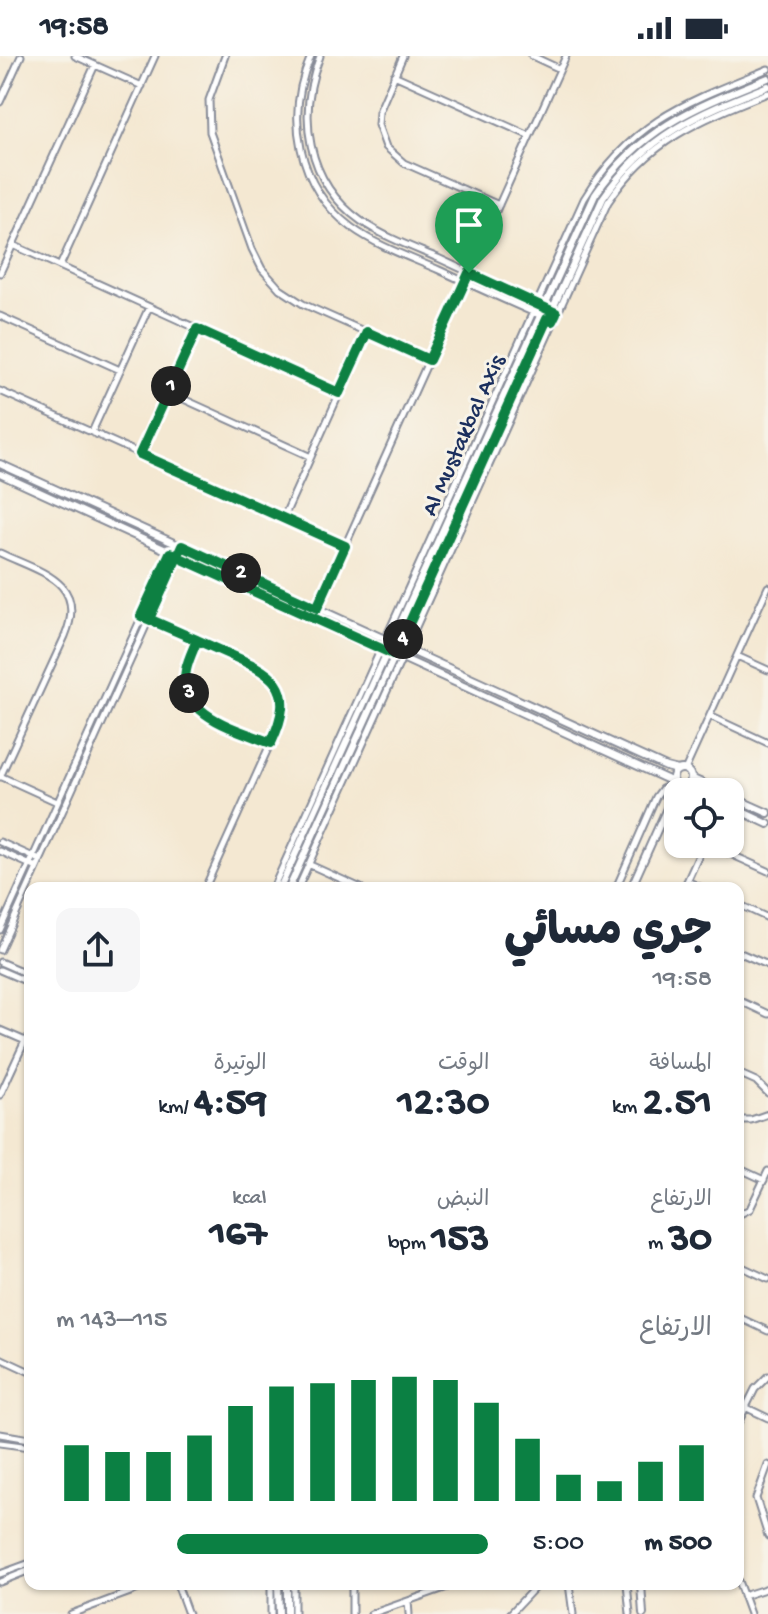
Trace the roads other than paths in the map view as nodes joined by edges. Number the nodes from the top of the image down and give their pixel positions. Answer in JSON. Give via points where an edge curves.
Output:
{"nodes":[{"id":1,"x":21,"y":56,"type":"edge"},
{"id":2,"x":75,"y":56,"type":"edge"},
{"id":3,"x":155,"y":56,"type":"edge"},
{"id":4,"x":225,"y":56,"type":"edge"},
{"id":5,"x":311,"y":56,"type":"edge"},
{"id":6,"x":320,"y":56,"type":"edge"},
{"id":7,"x":403,"y":56,"type":"edge"},
{"id":8,"x":532,"y":56,"type":"edge"},
{"id":9,"x":566,"y":56,"type":"edge"},
{"id":10,"x":95,"y":65,"type":"junction"},
{"id":11,"x":560,"y":69,"type":"junction"},
{"id":12,"x":768,"y":69,"type":"edge"},
{"id":13,"x":394,"y":75,"type":"junction"},
{"id":14,"x":768,"y":78,"type":"edge"},
{"id":15,"x":142,"y":86,"type":"junction"},
{"id":16,"x":768,"y":86,"type":"edge"},
{"id":17,"x":768,"y":93,"type":"edge"},
{"id":18,"x":0,"y":102,"type":"edge"},
{"id":19,"x":530,"y":136,"type":"junction"},
{"id":20,"x":499,"y":205,"type":"junction"},
{"id":21,"x":13,"y":245,"type":"junction"},
{"id":22,"x":60,"y":267,"type":"junction"},
{"id":23,"x":0,"y":273,"type":"edge"},
{"id":24,"x":469,"y":273,"type":"junction"},
{"id":25,"x":465,"y":282,"type":"junction"},
{"id":26,"x":540,"y":305,"type":"junction"},
{"id":27,"x":149,"y":307,"type":"junction"},
{"id":28,"x":554,"y":311,"type":"junction"},
{"id":29,"x":536,"y":314,"type":"junction"},
{"id":30,"x":0,"y":316,"type":"edge"},
{"id":31,"x":550,"y":320,"type":"junction"},
{"id":32,"x":197,"y":329,"type":"junction"},
{"id":33,"x":367,"y":332,"type":"junction"},
{"id":34,"x":429,"y":360,"type":"junction"},
{"id":35,"x":120,"y":370,"type":"junction"},
{"id":36,"x":0,"y":391,"type":"edge"},
{"id":37,"x":168,"y":392,"type":"junction"},
{"id":38,"x":339,"y":393,"type":"junction"},
{"id":39,"x":92,"y":432,"type":"junction"},
{"id":40,"x":140,"y":454,"type":"junction"},
{"id":41,"x":311,"y":457,"type":"junction"},
{"id":42,"x":0,"y":464,"type":"edge"},
{"id":43,"x":0,"y":474,"type":"edge"},
{"id":44,"x":283,"y":519,"type":"junction"},
{"id":45,"x":175,"y":543,"type":"junction"},
{"id":46,"x":182,"y":546,"type":"junction"},
{"id":47,"x":345,"y":546,"type":"junction"},
{"id":48,"x":0,"y":553,"type":"edge"},
{"id":49,"x":170,"y":553,"type":"junction"},
{"id":50,"x":178,"y":557,"type":"junction"},
{"id":51,"x":768,"y":587,"type":"edge"},
{"id":52,"x":317,"y":608,"type":"junction"},
{"id":53,"x":141,"y":616,"type":"junction"},
{"id":54,"x":149,"y":619,"type":"junction"},
{"id":55,"x":197,"y":640,"type":"junction"},
{"id":56,"x":389,"y":640,"type":"junction"},
{"id":57,"x":403,"y":647,"type":"junction"},
{"id":58,"x":391,"y":653,"type":"junction"},
{"id":59,"x":737,"y":656,"type":"junction"},
{"id":60,"x":768,"y":670,"type":"edge"},
{"id":61,"x":710,"y":716,"type":"junction"},
{"id":62,"x":608,"y":741,"type":"junction"},
{"id":63,"x":271,"y":743,"type":"junction"},
{"id":64,"x":768,"y":743,"type":"edge"},
{"id":65,"x":605,"y":749,"type":"junction"},
{"id":66,"x":682,"y":770,"type":"junction"},
{"id":67,"x":0,"y":776,"type":"edge"},
{"id":68,"x":664,"y":778,"type":"edge"},
{"id":69,"x":674,"y":778,"type":"edge"},
{"id":70,"x":691,"y":778,"type":"edge"},
{"id":71,"x":664,"y":788,"type":"edge"},
{"id":72,"x":57,"y":802,"type":"junction"},
{"id":73,"x":744,"y":802,"type":"edge"},
{"id":74,"x":65,"y":806,"type":"junction"},
{"id":75,"x":744,"y":813,"type":"edge"},
{"id":76,"x":768,"y":813,"type":"edge"},
{"id":77,"x":664,"y":815,"type":"edge"},
{"id":78,"x":661,"y":823,"type":"junction"},
{"id":79,"x":664,"y":824,"type":"edge"},
{"id":80,"x":768,"y":824,"type":"edge"},
{"id":81,"x":0,"y":842,"type":"edge"},
{"id":82,"x":0,"y":851,"type":"edge"},
{"id":83,"x":33,"y":857,"type":"junction"},
{"id":84,"x":699,"y":858,"type":"edge"},
{"id":85,"x":738,"y":858,"type":"edge"},
{"id":86,"x":40,"y":860,"type":"junction"},
{"id":87,"x":30,"y":864,"type":"junction"},
{"id":88,"x":308,"y":864,"type":"junction"},
{"id":89,"x":37,"y":868,"type":"junction"},
{"id":90,"x":768,"y":871,"type":"edge"},
{"id":91,"x":31,"y":882,"type":"edge"},
{"id":92,"x":208,"y":882,"type":"edge"},
{"id":93,"x":276,"y":882,"type":"edge"},
{"id":94,"x":283,"y":882,"type":"edge"},
{"id":95,"x":292,"y":882,"type":"edge"},
{"id":96,"x":300,"y":882,"type":"edge"},
{"id":97,"x":348,"y":882,"type":"edge"},
{"id":98,"x":619,"y":882,"type":"edge"},
{"id":99,"x":634,"y":882,"type":"edge"},
{"id":100,"x":687,"y":882,"type":"edge"},
{"id":101,"x":24,"y":897,"type":"edge"},
{"id":102,"x":744,"y":907,"type":"edge"},
{"id":103,"x":768,"y":918,"type":"edge"},
{"id":104,"x":0,"y":930,"type":"edge"},
{"id":105,"x":0,"y":950,"type":"edge"},
{"id":106,"x":744,"y":955,"type":"edge"},
{"id":107,"x":0,"y":962,"type":"edge"},
{"id":108,"x":768,"y":965,"type":"edge"},
{"id":109,"x":0,"y":970,"type":"edge"},
{"id":110,"x":24,"y":972,"type":"edge"},
{"id":111,"x":24,"y":980,"type":"edge"},
{"id":112,"x":744,"y":1003,"type":"edge"},
{"id":113,"x":768,"y":1014,"type":"edge"},
{"id":114,"x":0,"y":1030,"type":"edge"},
{"id":115,"x":24,"y":1040,"type":"edge"},
{"id":116,"x":24,"y":1050,"type":"edge"},
{"id":117,"x":744,"y":1076,"type":"edge"},
{"id":118,"x":768,"y":1093,"type":"edge"},
{"id":119,"x":0,"y":1095,"type":"edge"},
{"id":120,"x":768,"y":1114,"type":"edge"},
{"id":121,"x":744,"y":1120,"type":"edge"},
{"id":122,"x":744,"y":1171,"type":"edge"},
{"id":123,"x":768,"y":1171,"type":"edge"},
{"id":124,"x":764,"y":1180,"type":"junction"},
{"id":125,"x":744,"y":1212,"type":"edge"},
{"id":126,"x":744,"y":1268,"type":"edge"},
{"id":127,"x":768,"y":1279,"type":"edge"},
{"id":128,"x":744,"y":1320,"type":"edge"},
{"id":129,"x":768,"y":1331,"type":"edge"},
{"id":130,"x":0,"y":1358,"type":"edge"},
{"id":131,"x":24,"y":1370,"type":"edge"},
{"id":132,"x":768,"y":1376,"type":"edge"},
{"id":133,"x":745,"y":1407,"type":"joint"},
{"id":134,"x":768,"y":1418,"type":"edge"},
{"id":135,"x":0,"y":1434,"type":"edge"},
{"id":136,"x":24,"y":1438,"type":"edge"},
{"id":137,"x":0,"y":1443,"type":"edge"},
{"id":138,"x":24,"y":1446,"type":"edge"},
{"id":139,"x":768,"y":1465,"type":"edge"},
{"id":140,"x":768,"y":1536,"type":"edge"},
{"id":141,"x":24,"y":1565,"type":"edge"},
{"id":142,"x":24,"y":1572,"type":"edge"},
{"id":143,"x":0,"y":1574,"type":"edge"},
{"id":144,"x":0,"y":1582,"type":"edge"},
{"id":145,"x":768,"y":1588,"type":"edge"},
{"id":146,"x":136,"y":1590,"type":"edge"},
{"id":147,"x":179,"y":1590,"type":"edge"},
{"id":148,"x":271,"y":1590,"type":"edge"},
{"id":149,"x":278,"y":1590,"type":"edge"},
{"id":150,"x":287,"y":1590,"type":"edge"},
{"id":151,"x":294,"y":1590,"type":"edge"},
{"id":152,"x":352,"y":1590,"type":"edge"},
{"id":153,"x":439,"y":1590,"type":"edge"},
{"id":154,"x":532,"y":1590,"type":"edge"},
{"id":155,"x":570,"y":1590,"type":"edge"},
{"id":156,"x":628,"y":1590,"type":"edge"},
{"id":157,"x":641,"y":1590,"type":"edge"},
{"id":158,"x":741,"y":1590,"type":"edge"},
{"id":159,"x":743,"y":1596,"type":"junction"},
{"id":160,"x":408,"y":1601,"type":"junction"},
{"id":161,"x":71,"y":1614,"type":"edge"},
{"id":162,"x":188,"y":1614,"type":"edge"},
{"id":163,"x":271,"y":1614,"type":"edge"},
{"id":164,"x":279,"y":1614,"type":"edge"},
{"id":165,"x":287,"y":1614,"type":"edge"},
{"id":166,"x":294,"y":1614,"type":"edge"},
{"id":167,"x":352,"y":1614,"type":"edge"},
{"id":168,"x":371,"y":1614,"type":"edge"},
{"id":169,"x":409,"y":1614,"type":"edge"},
{"id":170,"x":510,"y":1614,"type":"edge"},
{"id":171,"x":573,"y":1614,"type":"edge"},
{"id":172,"x":630,"y":1614,"type":"edge"},
{"id":173,"x":643,"y":1614,"type":"edge"},
{"id":174,"x":750,"y":1614,"type":"edge"}],
"edges":[{"from":1,"to":18,"type":"street"},
{"from":2,"to":10,"type":"street"},
{"from":3,"to":15,"type":"street"},
{"from":4,"to":33,"type":"street","via":[[209,100],[210,132],[257,259],[295,300]]},
{"from":5,"to":25,"type":"street","via":[[299,90],[297,129],[306,168],[319,192],[364,236]]},
{"from":6,"to":24,"type":"street","via":[[308,97],[307,125],[312,153],[330,190],[371,227]]},
{"from":7,"to":13,"type":"street"},
{"from":8,"to":11,"type":"street"},
{"from":9,"to":11,"type":"street"},
{"from":10,"to":15,"type":"street"},
{"from":10,"to":21,"type":"street"},
{"from":11,"to":19,"type":"street"},
{"from":12,"to":26,"type":"street","via":[[671,110],[621,149],[584,199]]},
{"from":13,"to":19,"type":"street"},
{"from":13,"to":20,"type":"street","via":[[379,112],[386,147],[404,163]]},
{"from":14,"to":26,"type":"street","name":"Al Mustakbal Axis","via":[[680,115],[626,155],[587,209]]},
{"from":15,"to":22,"type":"street"},
{"from":16,"to":28,"type":"street","name":"Al Mustakbal Axis","via":[[687,120],[636,156],[594,213]]},
{"from":17,"to":28,"type":"street","via":[[689,126],[630,171],[599,218]]},
{"from":19,"to":20,"type":"street"},
{"from":20,"to":24,"type":"street"},
{"from":21,"to":22,"type":"street"},
{"from":21,"to":23,"type":"street"},
{"from":22,"to":27,"type":"street"},
{"from":24,"to":25,"type":"street"},
{"from":24,"to":26,"type":"street"},
{"from":25,"to":29,"type":"street"},
{"from":25,"to":34,"type":"street"},
{"from":26,"to":28,"type":"street"},
{"from":26,"to":29,"type":"street","name":"Al Mustakbal Axis"},
{"from":27,"to":32,"type":"street"},
{"from":27,"to":35,"type":"street"},
{"from":28,"to":31,"type":"street","name":"Al Mustakbal Axis"},
{"from":29,"to":31,"type":"street"},
{"from":29,"to":56,"type":"street","name":"Al Mustakbal Axis"},
{"from":30,"to":35,"type":"street"},
{"from":31,"to":57,"type":"street","name":"Al Mustakbal Axis"},
{"from":32,"to":37,"type":"street"},
{"from":32,"to":38,"type":"street"},
{"from":33,"to":34,"type":"street"},
{"from":33,"to":38,"type":"street"},
{"from":34,"to":47,"type":"street"},
{"from":35,"to":39,"type":"street"},
{"from":36,"to":39,"type":"street"},
{"from":37,"to":40,"type":"street"},
{"from":37,"to":41,"type":"street"},
{"from":38,"to":41,"type":"street"},
{"from":39,"to":40,"type":"street"},
{"from":40,"to":44,"type":"street"},
{"from":41,"to":44,"type":"street"},
{"from":42,"to":45,"type":"street"},
{"from":43,"to":49,"type":"street"},
{"from":44,"to":47,"type":"street"},
{"from":45,"to":46,"type":"street"},
{"from":45,"to":49,"type":"street"},
{"from":46,"to":50,"type":"street"},
{"from":46,"to":52,"type":"street"},
{"from":47,"to":52,"type":"street"},
{"from":48,"to":67,"type":"street","via":[[57,580],[68,594],[72,612]]},
{"from":49,"to":50,"type":"street"},
{"from":49,"to":53,"type":"street"},
{"from":50,"to":54,"type":"street"},
{"from":50,"to":58,"type":"street"},
{"from":51,"to":59,"type":"street"},
{"from":52,"to":56,"type":"street"},
{"from":53,"to":54,"type":"street"},
{"from":53,"to":72,"type":"street"},
{"from":54,"to":55,"type":"street"},
{"from":54,"to":74,"type":"street"},
{"from":55,"to":63,"type":"street","via":[[185,673],[193,701],[213,718]]},
{"from":55,"to":63,"type":"street","via":[[259,667],[275,682],[282,715]]},
{"from":56,"to":57,"type":"street"},
{"from":56,"to":58,"type":"street","name":"Al Mustakbal Axis"},
{"from":57,"to":58,"type":"street","name":"Al Mustakbal Axis"},
{"from":57,"to":62,"type":"street"},
{"from":58,"to":65,"type":"street"},
{"from":58,"to":88,"type":"street"},
{"from":58,"to":93,"type":"street"},
{"from":58,"to":94,"type":"street","name":"Al Mustakbal Axis"},
{"from":58,"to":95,"type":"street","name":"Al Mustakbal Axis"},
{"from":59,"to":60,"type":"street"},
{"from":59,"to":61,"type":"street"},
{"from":61,"to":64,"type":"street"},
{"from":61,"to":66,"type":"street"},
{"from":62,"to":65,"type":"street"},
{"from":62,"to":66,"type":"street"},
{"from":63,"to":92,"type":"street"},
{"from":65,"to":68,"type":"street"},
{"from":66,"to":69,"type":"street"},
{"from":66,"to":70,"type":"street"},
{"from":67,"to":72,"type":"street"},
{"from":71,"to":98,"type":"street"},
{"from":72,"to":74,"type":"street"},
{"from":72,"to":83,"type":"street"},
{"from":73,"to":76,"type":"street"},
{"from":74,"to":86,"type":"street"},
{"from":75,"to":80,"type":"street"},
{"from":77,"to":78,"type":"street"},
{"from":78,"to":79,"type":"street"},
{"from":78,"to":99,"type":"street"},
{"from":81,"to":83,"type":"street"},
{"from":82,"to":87,"type":"street"},
{"from":83,"to":86,"type":"street"},
{"from":83,"to":87,"type":"street"},
{"from":84,"to":100,"type":"street"},
{"from":85,"to":90,"type":"street"},
{"from":86,"to":89,"type":"street"},
{"from":87,"to":89,"type":"street"},
{"from":87,"to":104,"type":"street"},
{"from":88,"to":96,"type":"street"},
{"from":88,"to":97,"type":"street"},
{"from":89,"to":91,"type":"street"},
{"from":101,"to":105,"type":"street"},
{"from":102,"to":103,"type":"street"},
{"from":106,"to":108,"type":"street"},
{"from":107,"to":110,"type":"street"},
{"from":109,"to":111,"type":"street"},
{"from":112,"to":113,"type":"street"},
{"from":114,"to":115,"type":"street"},
{"from":116,"to":119,"type":"street"},
{"from":117,"to":118,"type":"street"},
{"from":120,"to":121,"type":"street"},
{"from":122,"to":124,"type":"street"},
{"from":123,"to":124,"type":"street"},
{"from":124,"to":125,"type":"street"},
{"from":126,"to":127,"type":"street"},
{"from":128,"to":129,"type":"street"},
{"from":130,"to":131,"type":"street"},
{"from":132,"to":133,"type":"street"},
{"from":133,"to":134,"type":"street"},
{"from":135,"to":136,"type":"street"},
{"from":137,"to":138,"type":"street"},
{"from":139,"to":140,"type":"street","via":[[756,1498]]},
{"from":141,"to":143,"type":"street"},
{"from":142,"to":144,"type":"street"},
{"from":145,"to":159,"type":"street"},
{"from":146,"to":161,"type":"street"},
{"from":147,"to":162,"type":"street"},
{"from":148,"to":163,"type":"street"},
{"from":149,"to":164,"type":"street"},
{"from":150,"to":165,"type":"street"},
{"from":151,"to":166,"type":"street"},
{"from":152,"to":167,"type":"street"},
{"from":153,"to":160,"type":"street"},
{"from":154,"to":170,"type":"street"},
{"from":155,"to":171,"type":"street"},
{"from":156,"to":172,"type":"street"},
{"from":157,"to":173,"type":"street"},
{"from":158,"to":159,"type":"street"},
{"from":159,"to":174,"type":"street"},
{"from":160,"to":168,"type":"street"},
{"from":160,"to":169,"type":"street"}]}
